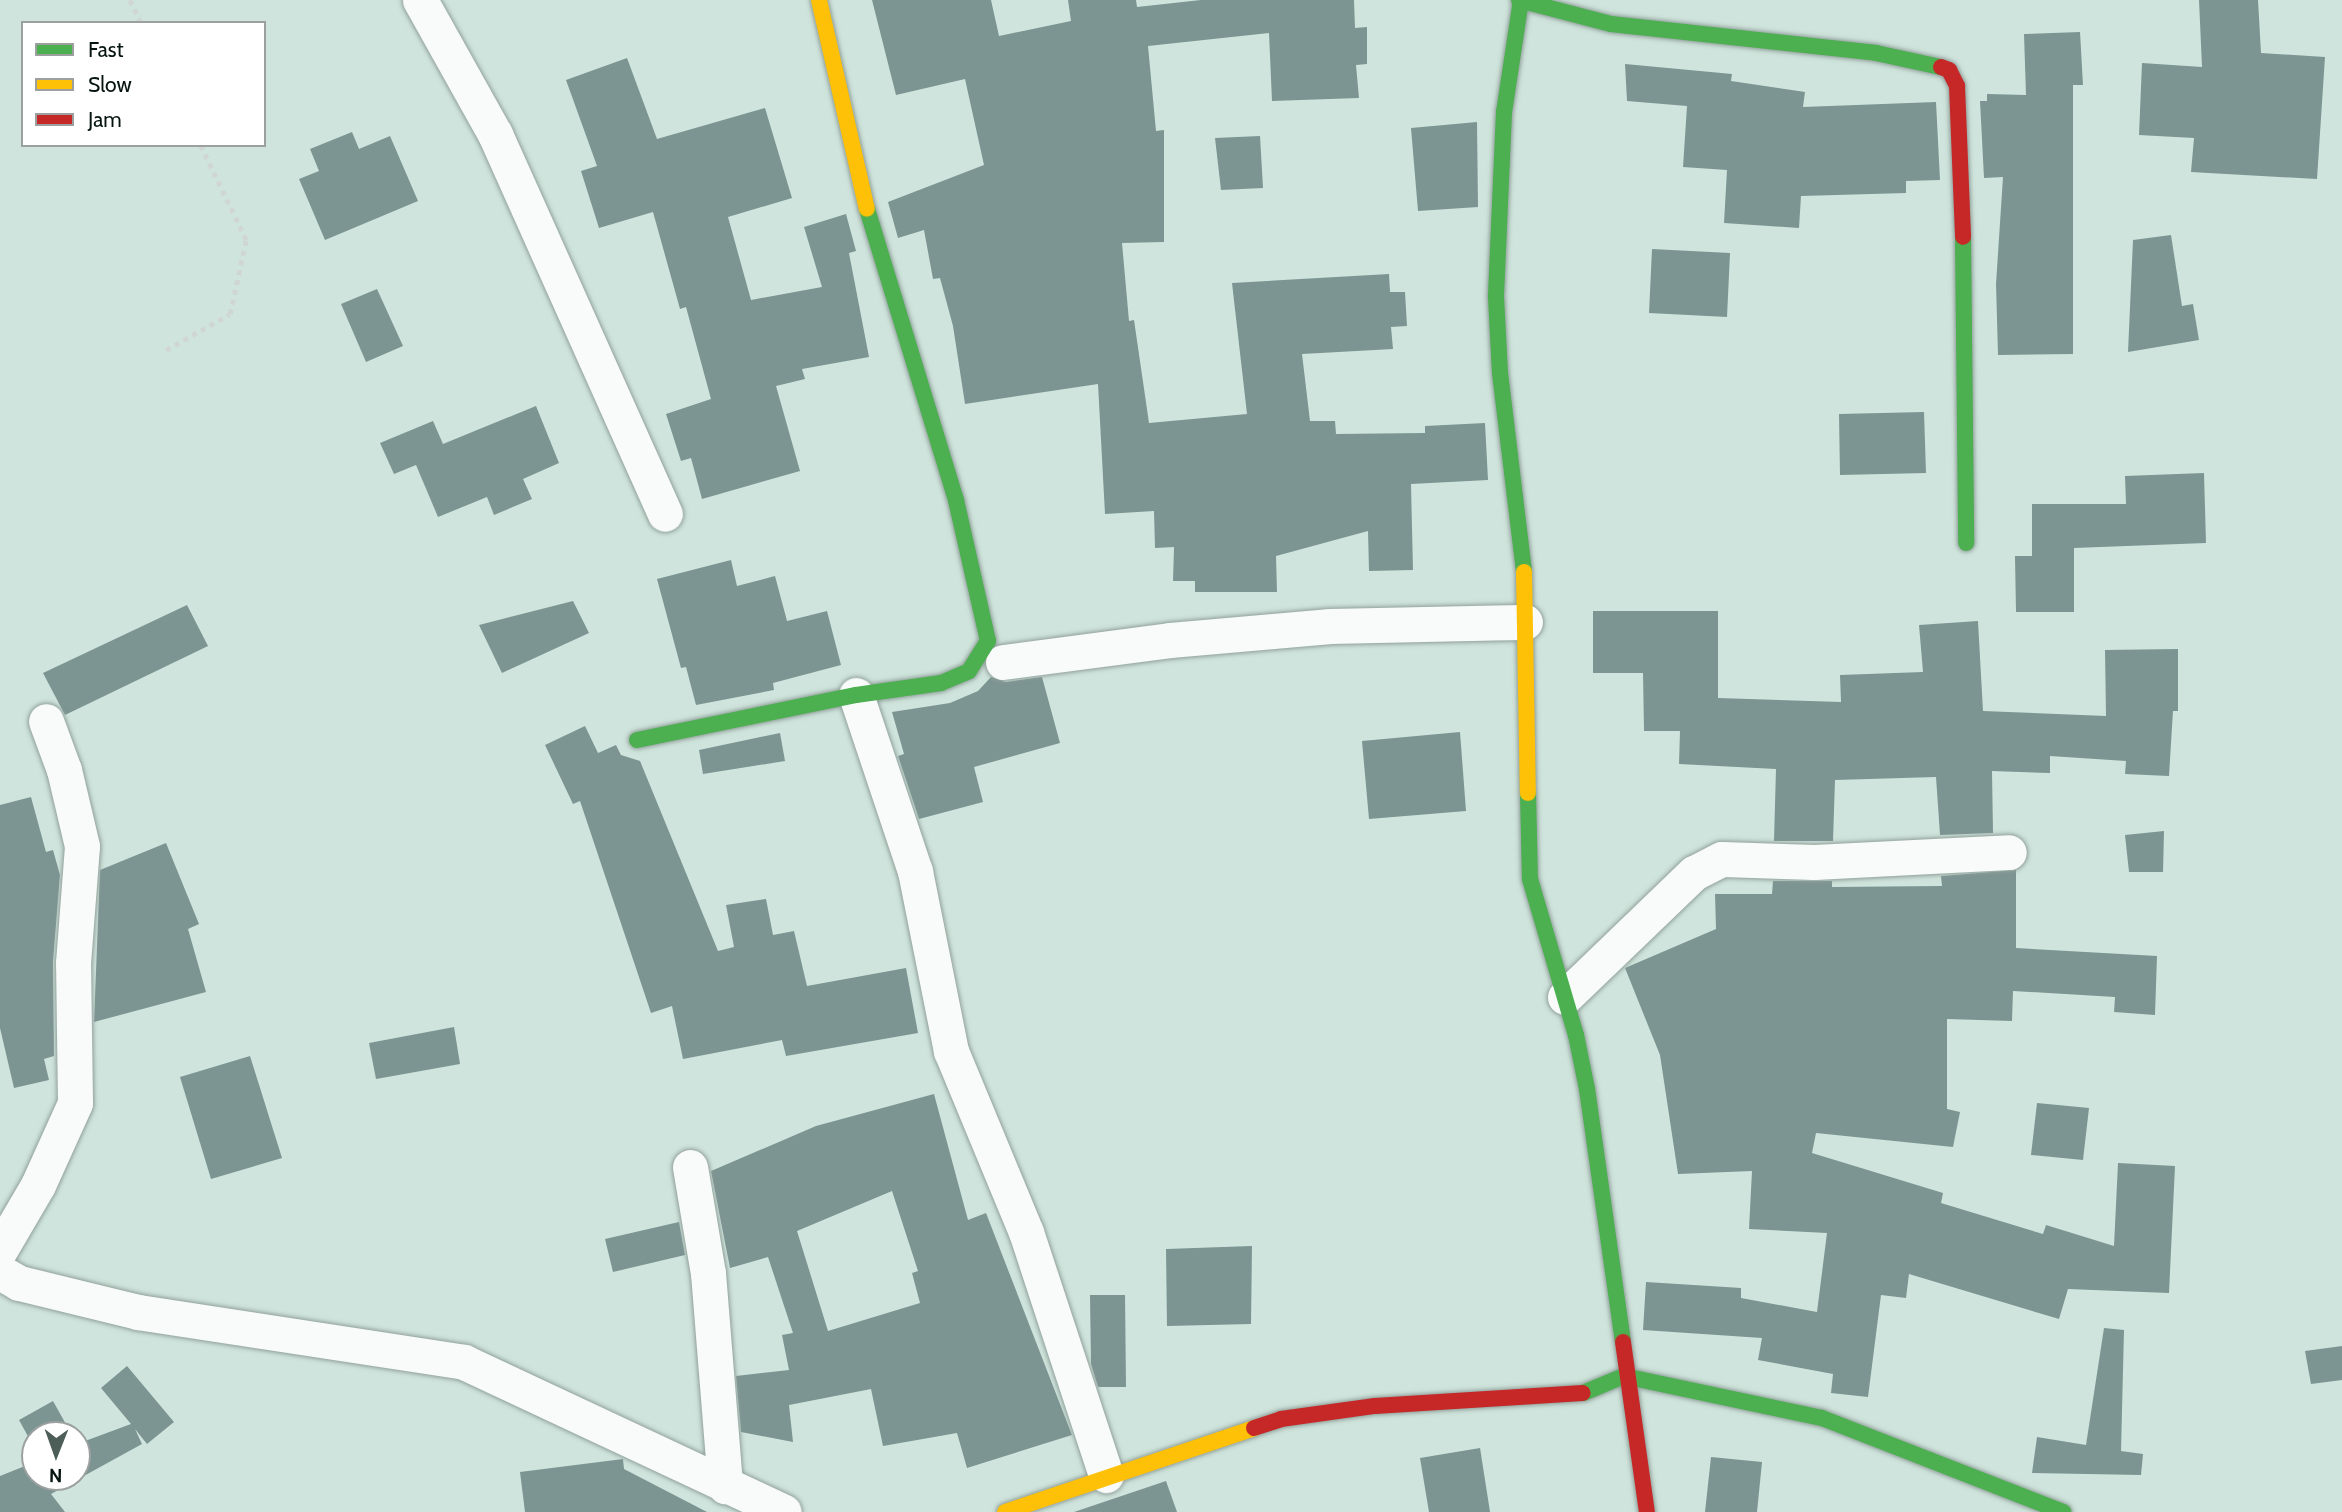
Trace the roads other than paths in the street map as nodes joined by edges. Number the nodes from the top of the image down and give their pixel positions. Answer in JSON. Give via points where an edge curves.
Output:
{"nodes":[{"id":1,"x":421,"y":0,"type":"edge"},
{"id":2,"x":819,"y":0,"type":"edge"},
{"id":3,"x":1520,"y":0,"type":"edge"},
{"id":4,"x":665,"y":514,"type":"dead end"},
{"id":5,"x":1966,"y":543,"type":"dead end"},
{"id":6,"x":1525,"y":622,"type":"junction"},
{"id":7,"x":1003,"y":662,"type":"dead end"},
{"id":8,"x":856,"y":695,"type":"junction"},
{"id":9,"x":46,"y":721,"type":"dead end"},
{"id":10,"x":637,"y":740,"type":"dead end"},
{"id":11,"x":2009,"y":852,"type":"dead end"},
{"id":12,"x":1565,"y":997,"type":"junction"},
{"id":13,"x":690,"y":1167,"type":"dead end"},
{"id":14,"x":0,"y":1250,"type":"edge"},
{"id":15,"x":0,"y":1272,"type":"edge"},
{"id":16,"x":1624,"y":1377,"type":"junction"},
{"id":17,"x":1106,"y":1475,"type":"junction"},
{"id":18,"x":725,"y":1486,"type":"junction"},
{"id":19,"x":784,"y":1512,"type":"edge"},
{"id":20,"x":1005,"y":1512,"type":"edge"},
{"id":21,"x":1647,"y":1512,"type":"edge"},
{"id":22,"x":2063,"y":1512,"type":"edge"}],
"edges":[{"from":1,"to":4,"type":"street","via":[[495,134]]},
{"from":2,"to":8,"type":"street","via":[[873,233],[956,500],[988,641],[970,671],[942,683]]},
{"from":3,"to":5,"type":"street","via":[[1611,24],[1876,53],[1922,60],[1949,70],[1957,86],[1962,185]]},
{"from":3,"to":6,"type":"street","via":[[1504,112],[1496,297],[1500,373],[1523,543]]},
{"from":6,"to":7,"type":"street","via":[[1331,626],[1170,640]]},
{"from":6,"to":12,"type":"street","via":[[1530,879]]},
{"from":8,"to":10,"type":"street"},
{"from":8,"to":17,"type":"street","via":[[915,871],[951,1051],[1026,1231]]},
{"from":9,"to":14,"type":"street","via":[[64,770],[82,846],[73,962],[75,1103],[38,1185]]},
{"from":11,"to":12,"type":"street","via":[[1814,862],[1723,859],[1694,873]]},
{"from":12,"to":16,"type":"street","via":[[1587,1089]]},
{"from":13,"to":18,"type":"street","via":[[708,1273]]},
{"from":15,"to":18,"type":"street","via":[[19,1283],[138,1312],[464,1362]]},
{"from":16,"to":17,"type":"street","via":[[1592,1392],[1375,1406],[1281,1419]]},
{"from":16,"to":21,"type":"street"},
{"from":16,"to":22,"type":"street","via":[[1822,1418]]},
{"from":17,"to":20,"type":"street"},
{"from":18,"to":19,"type":"street"}]}
